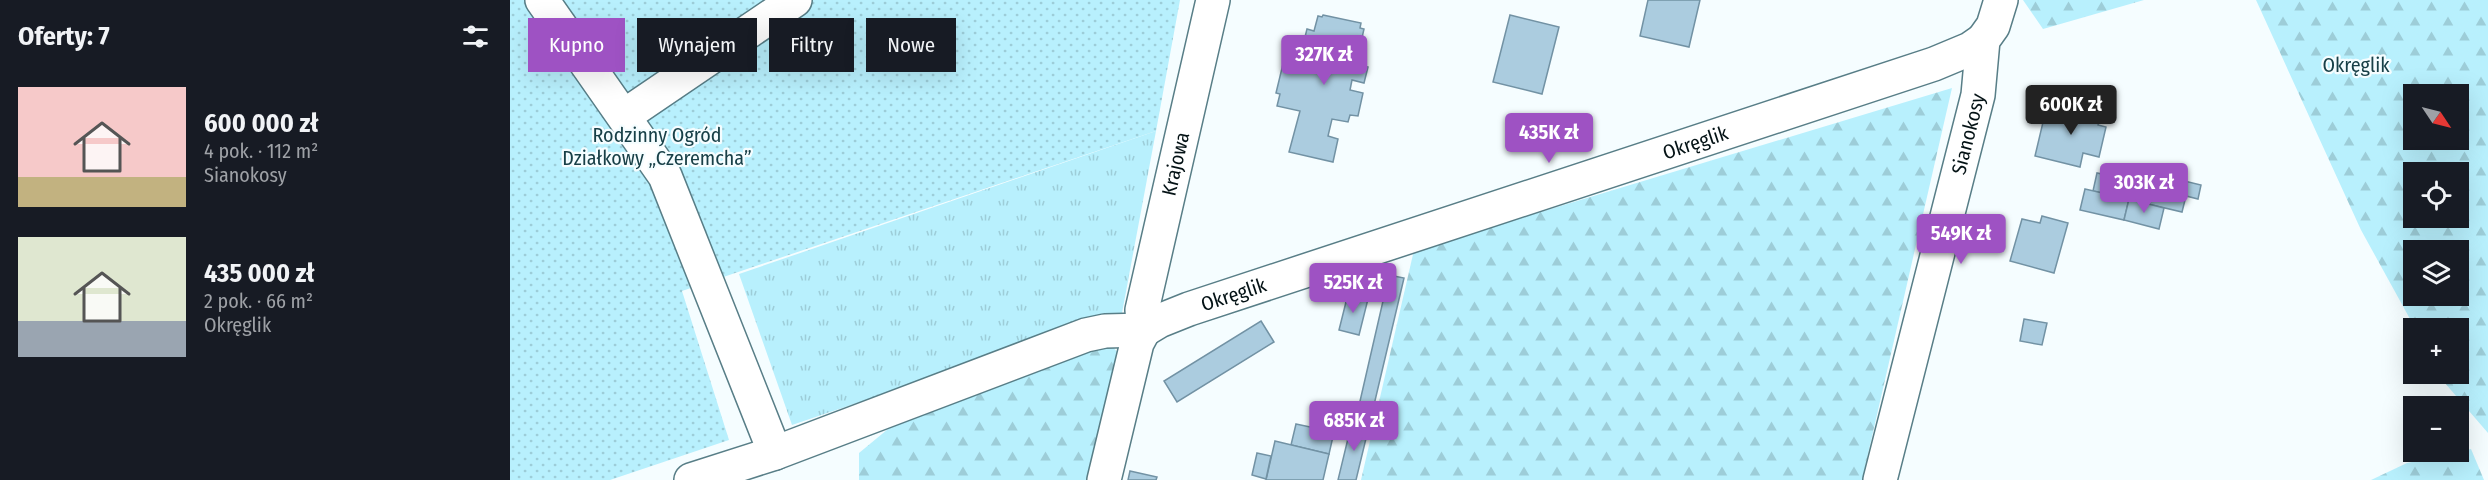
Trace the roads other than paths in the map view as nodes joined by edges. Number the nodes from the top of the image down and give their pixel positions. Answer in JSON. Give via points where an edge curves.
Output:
{"nodes":[{"id":1,"x":542,"y":0,"type":"edge"},
{"id":2,"x":795,"y":0,"type":"edge"},
{"id":3,"x":1213,"y":0,"type":"edge"},
{"id":4,"x":2001,"y":0,"type":"edge"},
{"id":5,"x":1983,"y":40,"type":"junction"},
{"id":6,"x":624,"y":116,"type":"junction"},
{"id":7,"x":1144,"y":330,"type":"junction"},
{"id":8,"x":775,"y":453,"type":"junction"},
{"id":9,"x":691,"y":480,"type":"edge"},
{"id":10,"x":1104,"y":480,"type":"edge"},
{"id":11,"x":1880,"y":480,"type":"edge"}],
"edges":[{"from":1,"to":6,"type":"street"},
{"from":2,"to":6,"type":"street"},
{"from":3,"to":7,"type":"street","name":"Krajowa","via":[[1142,310]]},
{"from":4,"to":5,"type":"street","name":"Sianokosy","via":[[1993,26]]},
{"from":5,"to":7,"type":"street","name":"Okręglik","via":[[1934,64],[1189,309]]},
{"from":5,"to":11,"type":"street","name":"Sianokosy","via":[[1978,95]]},
{"from":6,"to":8,"type":"street","via":[[669,184]]},
{"from":7,"to":8,"type":"street","name":"Okręglik","via":[[1086,335]]},
{"from":7,"to":10,"type":"street","via":[[1137,343]]},
{"from":8,"to":9,"type":"street","name":"Okręglik"}]}
